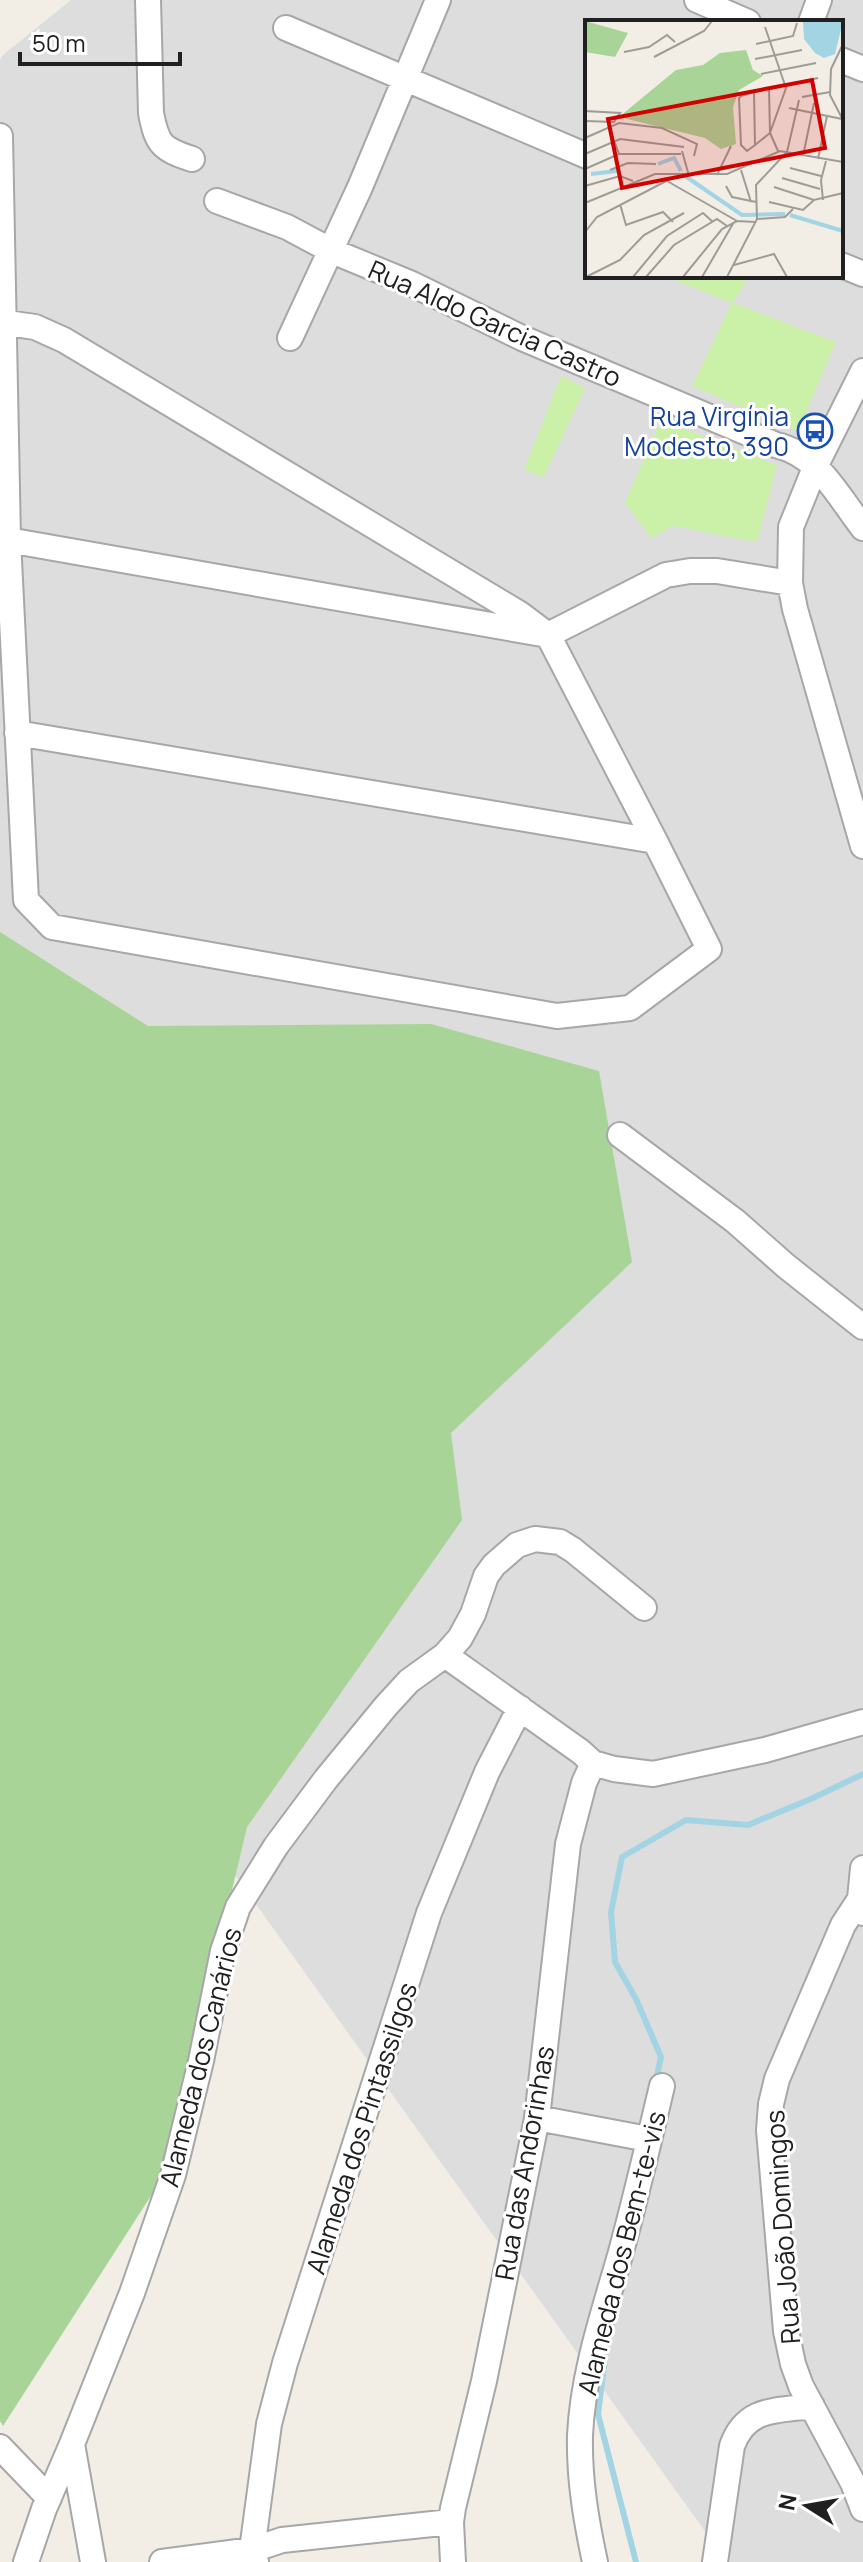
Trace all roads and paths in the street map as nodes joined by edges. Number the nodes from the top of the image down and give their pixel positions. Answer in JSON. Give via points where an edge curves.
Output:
{"nodes":[{"id":1,"x":148,"y":0,"type":"edge"},
{"id":2,"x":438,"y":0,"type":"edge"},
{"id":3,"x":697,"y":0,"type":"edge"},
{"id":4,"x":819,"y":0,"type":"edge"},
{"id":5,"x":743,"y":20,"type":"edge"},
{"id":6,"x":812,"y":20,"type":"edge"},
{"id":7,"x":286,"y":28,"type":"dead end"},
{"id":8,"x":843,"y":61,"type":"edge"},
{"id":9,"x":863,"y":69,"type":"edge"},
{"id":10,"x":406,"y":78,"type":"junction"},
{"id":11,"x":0,"y":136,"type":"edge"},
{"id":12,"x":585,"y":155,"type":"edge"},
{"id":13,"x":192,"y":159,"type":"dead end"},
{"id":14,"x":217,"y":201,"type":"dead end"},
{"id":15,"x":332,"y":251,"type":"junction"},
{"id":16,"x":843,"y":266,"type":"edge"},
{"id":17,"x":863,"y":274,"type":"edge"},
{"id":18,"x":3,"y":322,"type":"edge"},
{"id":19,"x":290,"y":338,"type":"dead end"},
{"id":20,"x":863,"y":371,"type":"edge"},
{"id":21,"x":816,"y":465,"type":"junction"},
{"id":22,"x":863,"y":528,"type":"edge"},
{"id":23,"x":8,"y":540,"type":"junction"},
{"id":24,"x":790,"y":583,"type":"junction"},
{"id":25,"x":548,"y":635,"type":"junction"},
{"id":26,"x":17,"y":733,"type":"junction"},
{"id":27,"x":655,"y":841,"type":"junction"},
{"id":28,"x":863,"y":846,"type":"edge"},
{"id":29,"x":620,"y":1135,"type":"dead end"},
{"id":30,"x":863,"y":1327,"type":"edge"},
{"id":31,"x":644,"y":1608,"type":"dead end"},
{"id":32,"x":445,"y":1655,"type":"junction"},
{"id":33,"x":520,"y":1708,"type":"junction"},
{"id":34,"x":863,"y":1722,"type":"edge"},
{"id":35,"x":593,"y":1763,"type":"junction"},
{"id":36,"x":863,"y":1868,"type":"edge"},
{"id":37,"x":861,"y":1907,"type":"edge"},
{"id":38,"x":662,"y":2086,"type":"dead end"},
{"id":39,"x":537,"y":2118,"type":"junction"},
{"id":40,"x":648,"y":2139,"type":"junction"},
{"id":41,"x":812,"y":2406,"type":"junction"},
{"id":42,"x":72,"y":2444,"type":"junction"},
{"id":43,"x":0,"y":2447,"type":"edge"},
{"id":44,"x":49,"y":2498,"type":"junction"},
{"id":45,"x":863,"y":2509,"type":"edge"},
{"id":46,"x":451,"y":2522,"type":"junction"},
{"id":47,"x":254,"y":2556,"type":"edge"},
{"id":48,"x":26,"y":2562,"type":"edge"},
{"id":49,"x":93,"y":2562,"type":"edge"},
{"id":50,"x":162,"y":2562,"type":"edge"},
{"id":51,"x":453,"y":2562,"type":"edge"},
{"id":52,"x":595,"y":2562,"type":"edge"},
{"id":53,"x":715,"y":2562,"type":"edge"}],
"edges":[{"from":1,"to":13,"type":"street","via":[[154,131],[161,145]]},
{"from":2,"to":10,"type":"street"},
{"from":3,"to":5,"type":"street"},
{"from":4,"to":6,"type":"street"},
{"from":7,"to":10,"type":"street"},
{"from":8,"to":9,"type":"street"},
{"from":10,"to":12,"type":"street"},
{"from":10,"to":15,"type":"street"},
{"from":11,"to":18,"type":"street"},
{"from":14,"to":15,"type":"street","name":"Rua Aldo Garcia Castro","via":[[287,227]]},
{"from":15,"to":19,"type":"street"},
{"from":15,"to":21,"type":"street","name":"Rua Aldo Garcia Castro","via":[[522,338],[792,449]]},
{"from":16,"to":17,"type":"street"},
{"from":18,"to":23,"type":"street"},
{"from":18,"to":25,"type":"street","via":[[35,327],[64,340]]},
{"from":20,"to":21,"type":"street"},
{"from":21,"to":22,"type":"street"},
{"from":21,"to":24,"type":"street","via":[[791,527]]},
{"from":23,"to":25,"type":"street"},
{"from":23,"to":26,"type":"street"},
{"from":24,"to":25,"type":"street","via":[[717,571],[666,575]]},
{"from":24,"to":28,"type":"street"},
{"from":25,"to":27,"type":"street"},
{"from":26,"to":27,"type":"street"},
{"from":26,"to":27,"type":"street","via":[[26,900],[52,927],[557,1016],[630,1008],[709,949]]},
{"from":29,"to":30,"type":"street"},
{"from":31,"to":32,"type":"street","name":"Alameda dos Canários","via":[[573,1550],[560,1542],[535,1539],[517,1545],[494,1565],[460,1638]]},
{"from":32,"to":33,"type":"street"},
{"from":32,"to":42,"type":"street","name":"Alameda dos Canários","via":[[386,1706],[293,1824],[238,1907],[163,2206]]},
{"from":33,"to":35,"type":"street"},
{"from":33,"to":47,"type":"street","name":"Alameda dos Pintassilgos","via":[[443,1875],[285,2363],[269,2424]]},
{"from":34,"to":35,"type":"street","via":[[653,1774]]},
{"from":35,"to":39,"type":"street","name":"Rua das Andorinhas","via":[[568,1844]]},
{"from":36,"to":37,"type":"street"},
{"from":37,"to":41,"type":"street","name":"Rua João Domingos","via":[[843,1925],[771,2104],[786,2331],[793,2364]]},
{"from":38,"to":40,"type":"street","name":"Alameda dos Bem-te-vis"},
{"from":39,"to":40,"type":"street"},
{"from":39,"to":46,"type":"street","name":"Rua das Andorinhas"},
{"from":40,"to":52,"type":"street","name":"Alameda dos Bem-te-vis","via":[[590,2359],[583,2406],[581,2484]]},
{"from":41,"to":45,"type":"street","name":"Rua João Domingos"},
{"from":41,"to":53,"type":"street","via":[[760,2414],[738,2429]]},
{"from":42,"to":44,"type":"street","name":"Alameda dos Canários"},
{"from":42,"to":49,"type":"street"},
{"from":43,"to":44,"type":"street"},
{"from":44,"to":48,"type":"street","name":"Alameda dos Canários"},
{"from":46,"to":47,"type":"street","via":[[282,2540]]},
{"from":46,"to":51,"type":"street","name":"Rua das Andorinhas"},
{"from":47,"to":50,"type":"street"}]}
